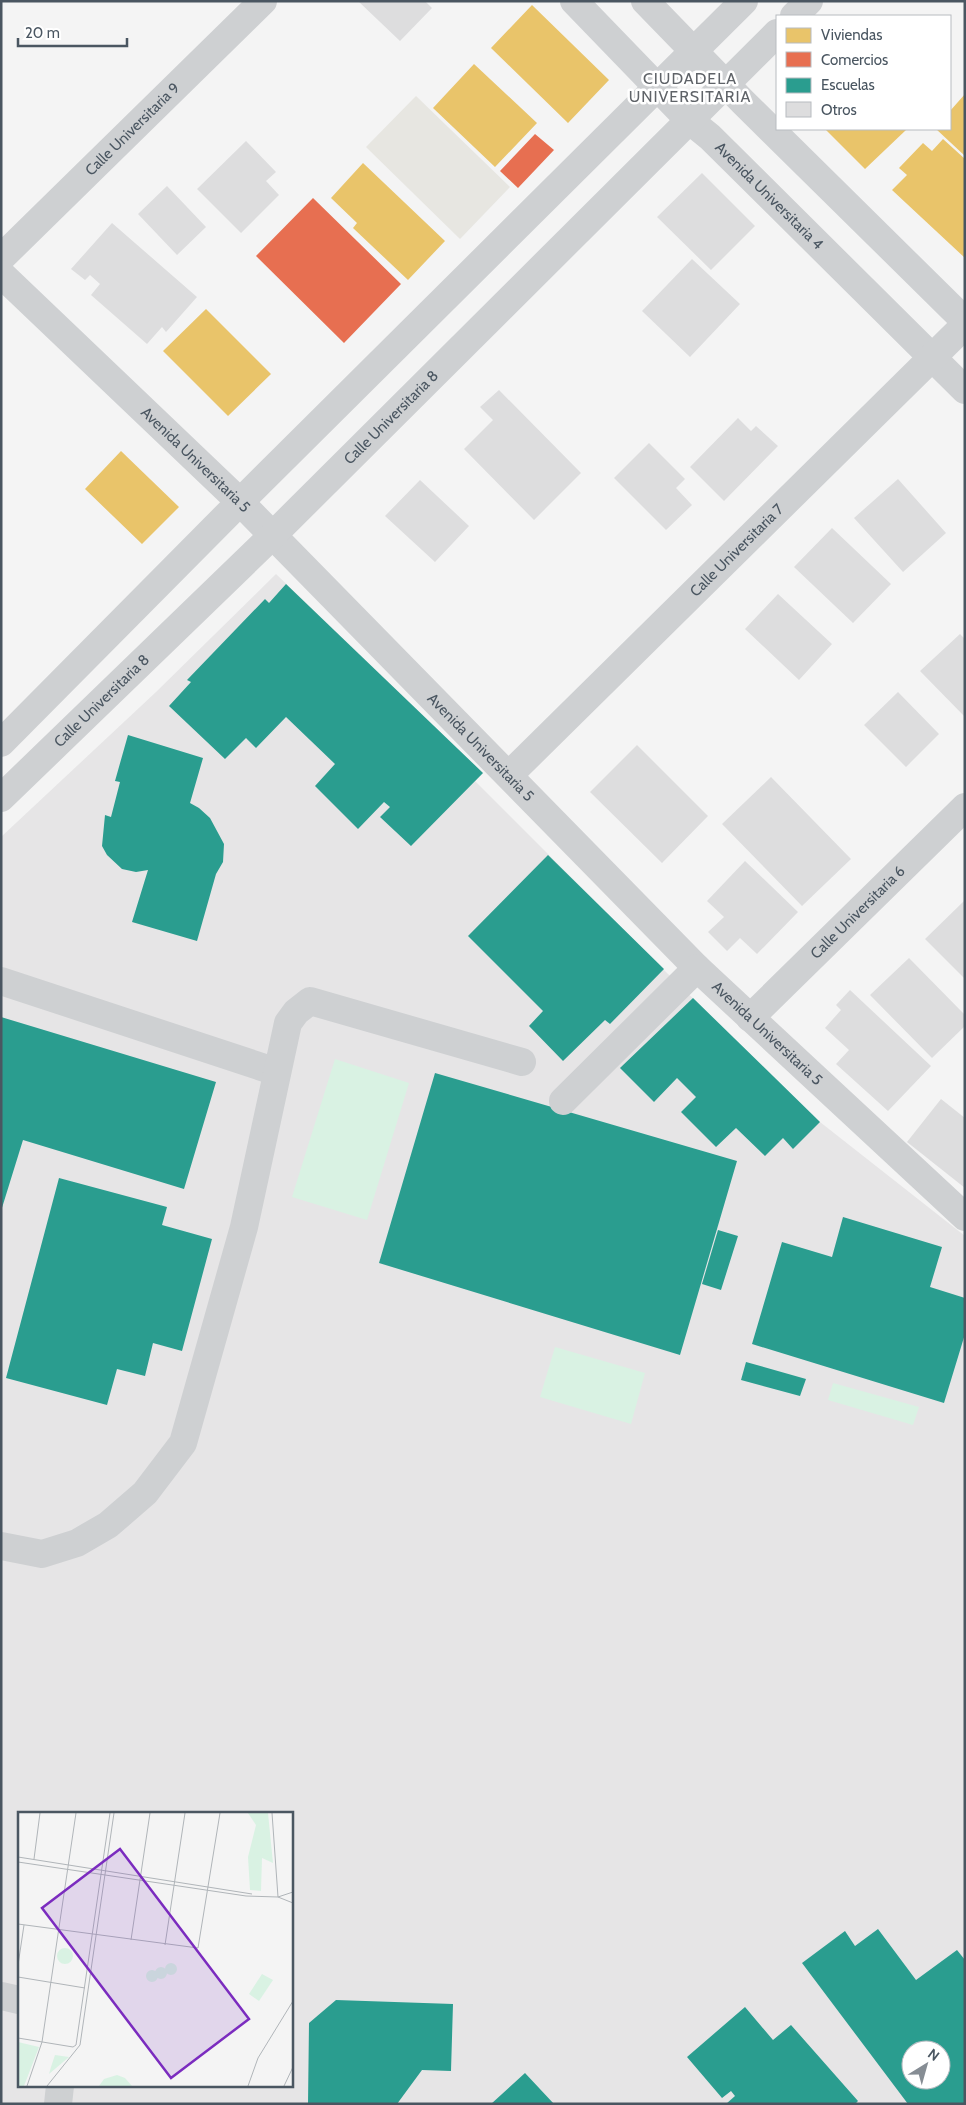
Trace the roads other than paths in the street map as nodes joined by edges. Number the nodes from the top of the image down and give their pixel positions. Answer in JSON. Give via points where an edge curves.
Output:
{"nodes":[{"id":1,"x":263,"y":1,"type":"edge"},
{"id":2,"x":574,"y":1,"type":"edge"},
{"id":3,"x":645,"y":1,"type":"edge"},
{"id":4,"x":744,"y":1,"type":"edge"},
{"id":5,"x":809,"y":1,"type":"edge"},
{"id":6,"x":795,"y":15,"type":"edge"},
{"id":7,"x":776,"y":34,"type":"edge"},
{"id":8,"x":693,"y":52,"type":"junction"},
{"id":9,"x":726,"y":85,"type":"junction"},
{"id":10,"x":657,"y":86,"type":"junction"},
{"id":11,"x":690,"y":120,"type":"junction"},
{"id":12,"x":1,"y":258,"type":"edge"},
{"id":13,"x":1,"y":274,"type":"edge"},
{"id":14,"x":965,"y":323,"type":"edge"},
{"id":15,"x":932,"y":357,"type":"junction"},
{"id":16,"x":965,"y":390,"type":"edge"},
{"id":17,"x":240,"y":502,"type":"junction"},
{"id":18,"x":273,"y":534,"type":"junction"},
{"id":19,"x":1,"y":742,"type":"edge"},
{"id":20,"x":509,"y":775,"type":"junction"},
{"id":21,"x":1,"y":798,"type":"edge"},
{"id":22,"x":965,"y":807,"type":"edge"},
{"id":23,"x":698,"y":968,"type":"junction"},
{"id":24,"x":1,"y":981,"type":"edge"},
{"id":25,"x":750,"y":1018,"type":"junction"},
{"id":26,"x":522,"y":1062,"type":"dead end"},
{"id":27,"x":277,"y":1072,"type":"junction"},
{"id":28,"x":564,"y":1101,"type":"dead end"},
{"id":29,"x":965,"y":1217,"type":"edge"},
{"id":30,"x":1,"y":1546,"type":"edge"},
{"id":31,"x":1,"y":1996,"type":"edge"},
{"id":32,"x":18,"y":2000,"type":"edge"},
{"id":33,"x":60,"y":2088,"type":"edge"},
{"id":34,"x":58,"y":2104,"type":"edge"}],
"edges":[{"from":1,"to":12,"type":"street","name":"Calle Universitaria 9"},
{"from":2,"to":10,"type":"street","name":"Avenida Universitaria 4"},
{"from":3,"to":8,"type":"street"},
{"from":4,"to":8,"type":"street"},
{"from":5,"to":6,"type":"street"},
{"from":7,"to":9,"type":"street","name":"Calle Universitaria 8"},
{"from":8,"to":9,"type":"street"},
{"from":8,"to":10,"type":"street"},
{"from":9,"to":11,"type":"street","name":"Calle Universitaria 8"},
{"from":9,"to":14,"type":"street"},
{"from":10,"to":11,"type":"street","name":"Avenida Universitaria 4"},
{"from":10,"to":17,"type":"street"},
{"from":11,"to":15,"type":"street","name":"Avenida Universitaria 4"},
{"from":11,"to":18,"type":"street","name":"Calle Universitaria 8"},
{"from":13,"to":17,"type":"street","name":"Avenida Universitaria 5"},
{"from":14,"to":15,"type":"street","name":"Calle Universitaria 7"},
{"from":15,"to":16,"type":"street","name":"Avenida Universitaria 4"},
{"from":15,"to":20,"type":"street","name":"Calle Universitaria 7"},
{"from":17,"to":18,"type":"street","name":"Avenida Universitaria 5"},
{"from":17,"to":19,"type":"street"},
{"from":18,"to":20,"type":"street","name":"Avenida Universitaria 5"},
{"from":18,"to":21,"type":"street","name":"Calle Universitaria 8"},
{"from":20,"to":23,"type":"street","name":"Avenida Universitaria 5"},
{"from":22,"to":25,"type":"street","name":"Calle Universitaria 6"},
{"from":23,"to":25,"type":"street","name":"Avenida Universitaria 5"},
{"from":23,"to":28,"type":"street"},
{"from":24,"to":27,"type":"street"},
{"from":25,"to":29,"type":"street","name":"Avenida Universitaria 5"},
{"from":26,"to":27,"type":"street","via":[[310,1001],[288,1023]]},
{"from":27,"to":30,"type":"street","via":[[244,1227],[183,1443],[145,1493],[108,1525],[78,1543],[42,1554]]},
{"from":31,"to":32,"type":"street"},
{"from":33,"to":34,"type":"street"}]}
